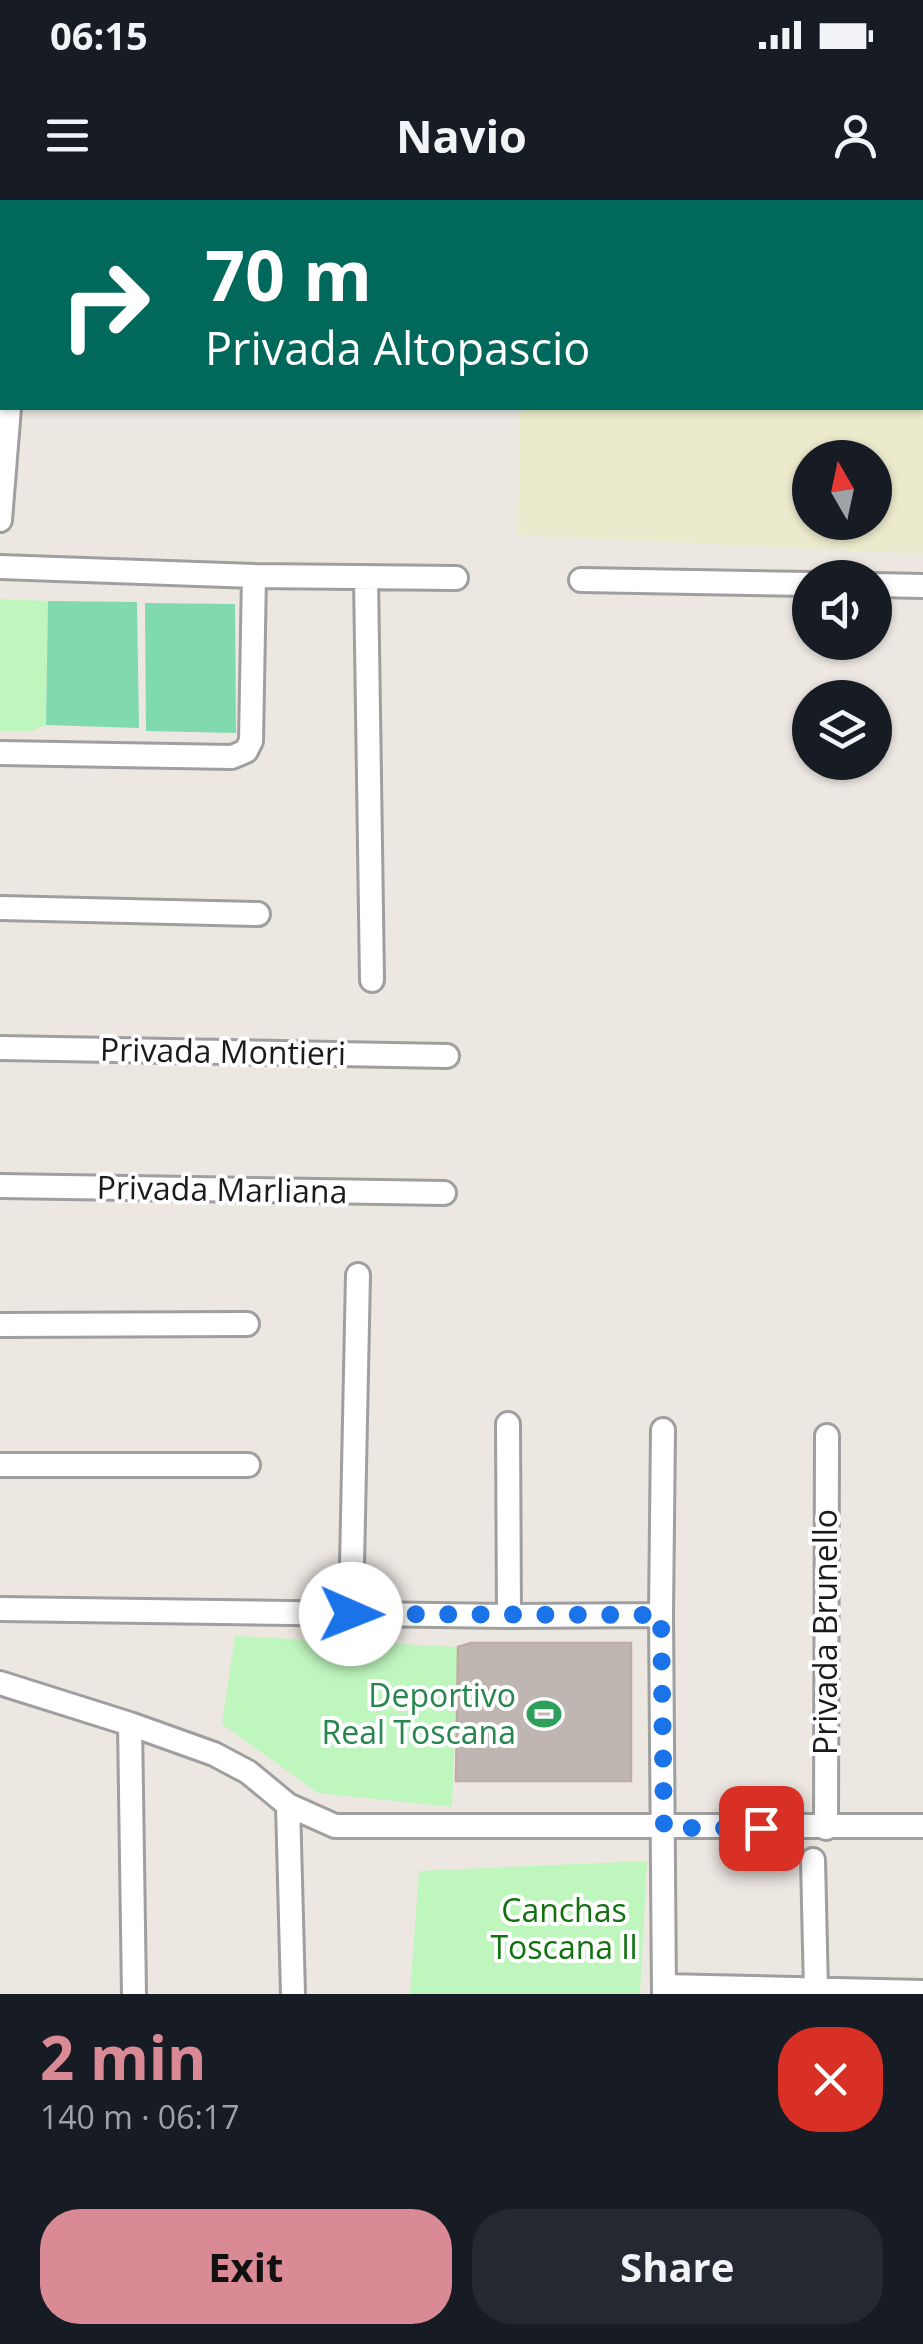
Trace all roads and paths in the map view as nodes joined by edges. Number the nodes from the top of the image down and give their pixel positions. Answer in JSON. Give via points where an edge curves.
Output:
{"nodes":[{"id":1,"x":9,"y":410,"type":"edge"},
{"id":2,"x":0,"y":520,"type":"edge"},
{"id":3,"x":0,"y":568,"type":"edge"},
{"id":4,"x":254,"y":576,"type":"junction"},
{"id":5,"x":366,"y":578,"type":"junction"},
{"id":6,"x":456,"y":578,"type":"dead end"},
{"id":7,"x":581,"y":580,"type":"dead end"},
{"id":8,"x":792,"y":584,"type":"edge"},
{"id":9,"x":892,"y":585,"type":"edge"},
{"id":10,"x":923,"y":586,"type":"edge"},
{"id":11,"x":0,"y":753,"type":"edge"},
{"id":12,"x":0,"y":908,"type":"edge"},
{"id":13,"x":258,"y":914,"type":"dead end"},
{"id":14,"x":372,"y":980,"type":"dead end"},
{"id":15,"x":0,"y":1048,"type":"edge"},
{"id":16,"x":447,"y":1056,"type":"dead end"},
{"id":17,"x":0,"y":1186,"type":"edge"},
{"id":18,"x":444,"y":1193,"type":"dead end"},
{"id":19,"x":358,"y":1275,"type":"dead end"},
{"id":20,"x":247,"y":1324,"type":"dead end"},
{"id":21,"x":0,"y":1325,"type":"edge"},
{"id":22,"x":508,"y":1424,"type":"dead end"},
{"id":23,"x":663,"y":1430,"type":"dead end"},
{"id":24,"x":827,"y":1436,"type":"dead end"},
{"id":25,"x":0,"y":1465,"type":"edge"},
{"id":26,"x":248,"y":1466,"type":"dead end"},
{"id":27,"x":0,"y":1609,"type":"edge"},
{"id":28,"x":351,"y":1614,"type":"junction"},
{"id":29,"x":661,"y":1615,"type":"junction"},
{"id":30,"x":509,"y":1616,"type":"junction"},
{"id":31,"x":0,"y":1684,"type":"edge"},
{"id":32,"x":130,"y":1724,"type":"junction"},
{"id":33,"x":288,"y":1805,"type":"junction"},
{"id":34,"x":923,"y":1826,"type":"edge"},
{"id":35,"x":664,"y":1828,"type":"junction"},
{"id":36,"x":826,"y":1828,"type":"junction"},
{"id":37,"x":813,"y":1860,"type":"dead end"},
{"id":38,"x":664,"y":1990,"type":"edge"},
{"id":39,"x":816,"y":1991,"type":"junction"},
{"id":40,"x":923,"y":1992,"type":"edge"},
{"id":41,"x":134,"y":1994,"type":"edge"},
{"id":42,"x":293,"y":1994,"type":"edge"}],
"edges":[{"from":1,"to":2,"type":"street"},
{"from":3,"to":4,"type":"street"},
{"from":4,"to":5,"type":"street"},
{"from":4,"to":11,"type":"street","via":[[246,750],[232,756]]},
{"from":5,"to":6,"type":"street"},
{"from":5,"to":14,"type":"street"},
{"from":7,"to":8,"type":"street"},
{"from":9,"to":10,"type":"street"},
{"from":12,"to":13,"type":"street"},
{"from":15,"to":16,"type":"street","name":"Privada Montieri"},
{"from":17,"to":18,"type":"street","name":"Privada Marliana"},
{"from":19,"to":28,"type":"street"},
{"from":20,"to":21,"type":"street"},
{"from":22,"to":30,"type":"street"},
{"from":23,"to":29,"type":"street"},
{"from":24,"to":36,"type":"street","name":"Privada Brunello"},
{"from":25,"to":26,"type":"street"},
{"from":27,"to":28,"type":"street"},
{"from":28,"to":30,"type":"street"},
{"from":29,"to":30,"type":"street"},
{"from":29,"to":35,"type":"street"},
{"from":31,"to":32,"type":"street"},
{"from":32,"to":33,"type":"street","via":[[214,1754]]},
{"from":32,"to":41,"type":"street"},
{"from":33,"to":35,"type":"street","via":[[335,1826]]},
{"from":33,"to":42,"type":"street"},
{"from":34,"to":36,"type":"street"},
{"from":35,"to":36,"type":"street"},
{"from":35,"to":38,"type":"street"},
{"from":37,"to":39,"type":"street"},
{"from":38,"to":39,"type":"street"},
{"from":39,"to":40,"type":"street"}]}
